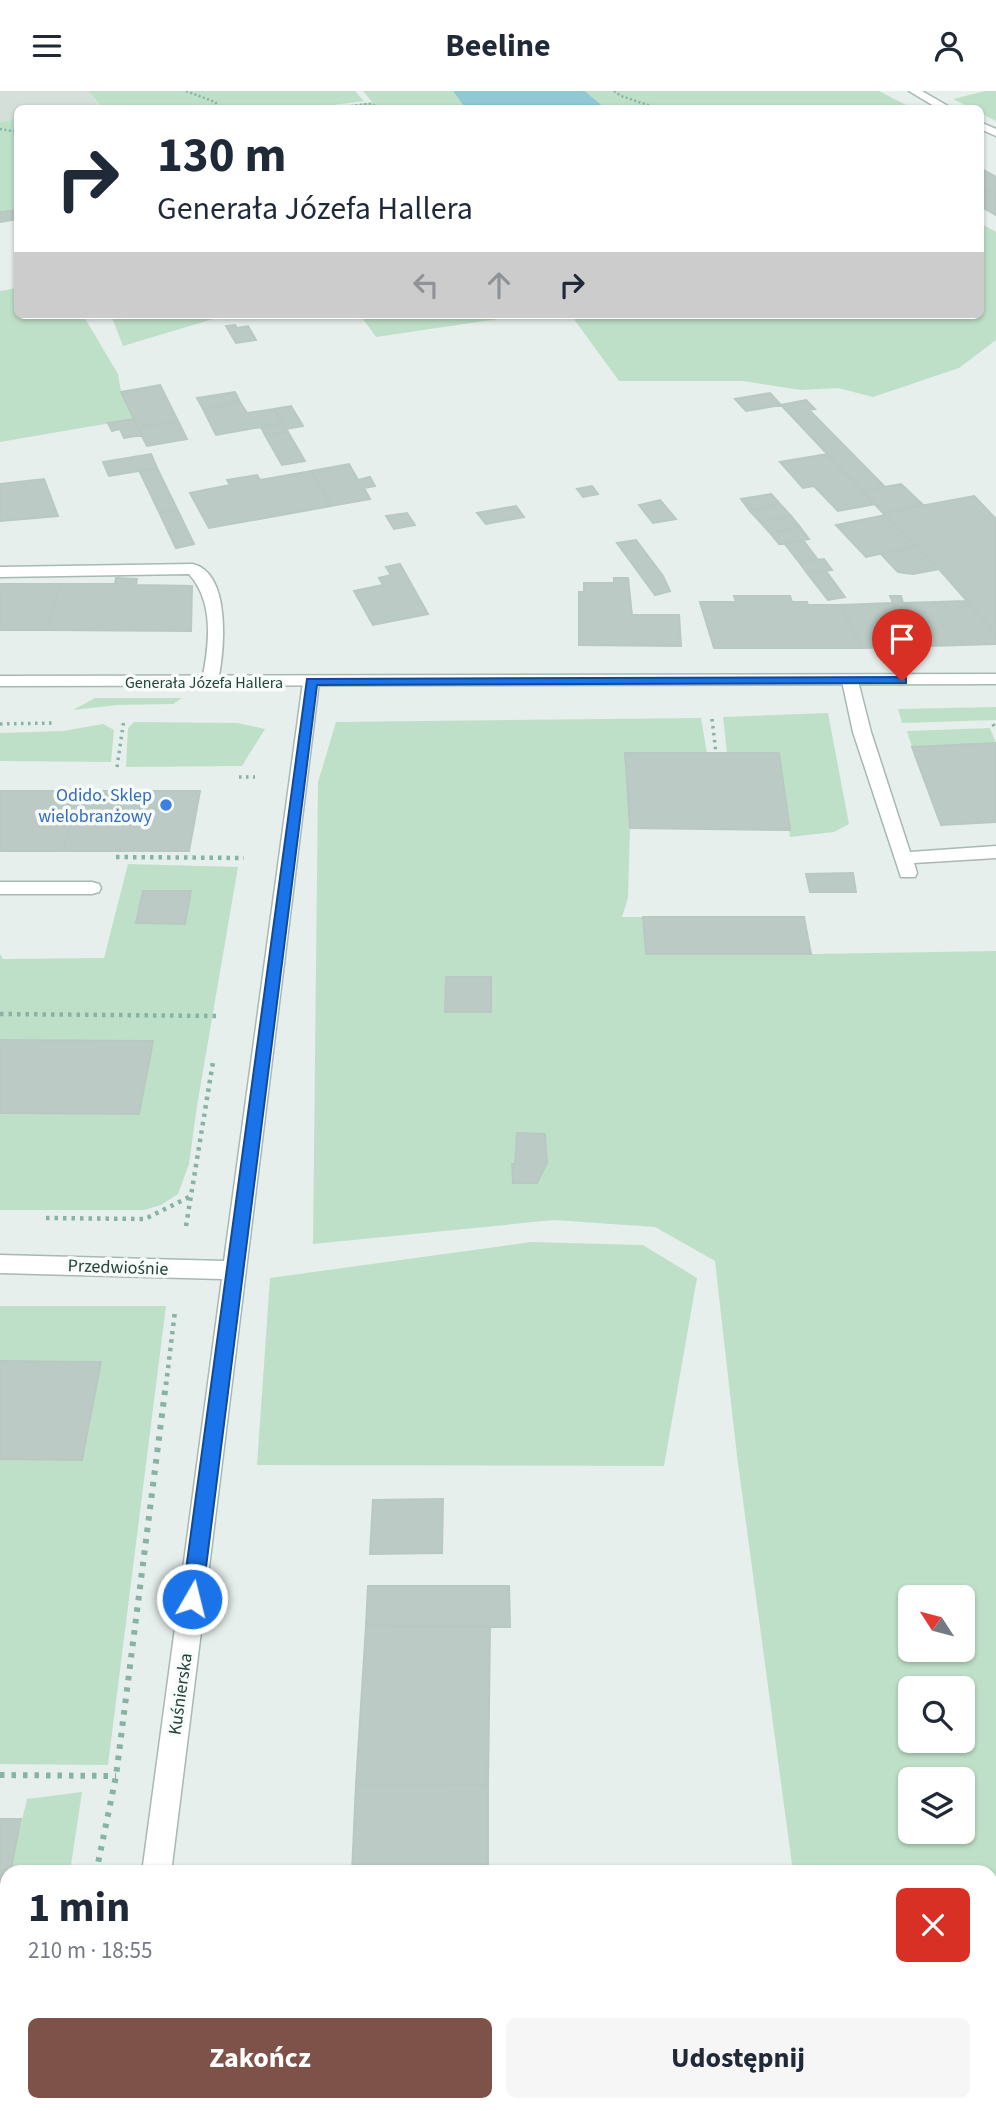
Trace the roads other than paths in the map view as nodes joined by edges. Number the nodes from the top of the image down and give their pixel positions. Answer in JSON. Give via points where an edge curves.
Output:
{"nodes":[{"id":1,"x":914,"y":91,"type":"edge"},
{"id":2,"x":940,"y":105,"type":"edge"},
{"id":3,"x":0,"y":572,"type":"edge"},
{"id":4,"x":996,"y":679,"type":"edge"},
{"id":5,"x":0,"y":681,"type":"edge"},
{"id":6,"x":210,"y":681,"type":"junction"},
{"id":7,"x":850,"y":681,"type":"junction"},
{"id":8,"x":311,"y":682,"type":"junction"},
{"id":9,"x":996,"y":852,"type":"edge"},
{"id":10,"x":0,"y":888,"type":"edge"},
{"id":11,"x":92,"y":888,"type":"dead end"},
{"id":12,"x":0,"y":1264,"type":"edge"},
{"id":13,"x":236,"y":1270,"type":"junction"},
{"id":14,"x":157,"y":1865,"type":"edge"}],
"edges":[{"from":1,"to":2,"type":"street"},
{"from":3,"to":6,"type":"street","via":[[193,569],[203,578],[218,626]]},
{"from":4,"to":7,"type":"street","name":"Generała Józefa Hallera"},
{"from":5,"to":6,"type":"street","name":"Generała Józefa Hallera"},
{"from":6,"to":8,"type":"street","name":"Generała Józefa Hallera"},
{"from":7,"to":8,"type":"street","name":"Generała Józefa Hallera"},
{"from":7,"to":9,"type":"street","via":[[906,865]]},
{"from":8,"to":13,"type":"street","name":"Kuśnierska"},
{"from":10,"to":11,"type":"street"},
{"from":12,"to":13,"type":"street","name":"Przedwiośnie"},
{"from":13,"to":14,"type":"street","name":"Kuśnierska"}]}
